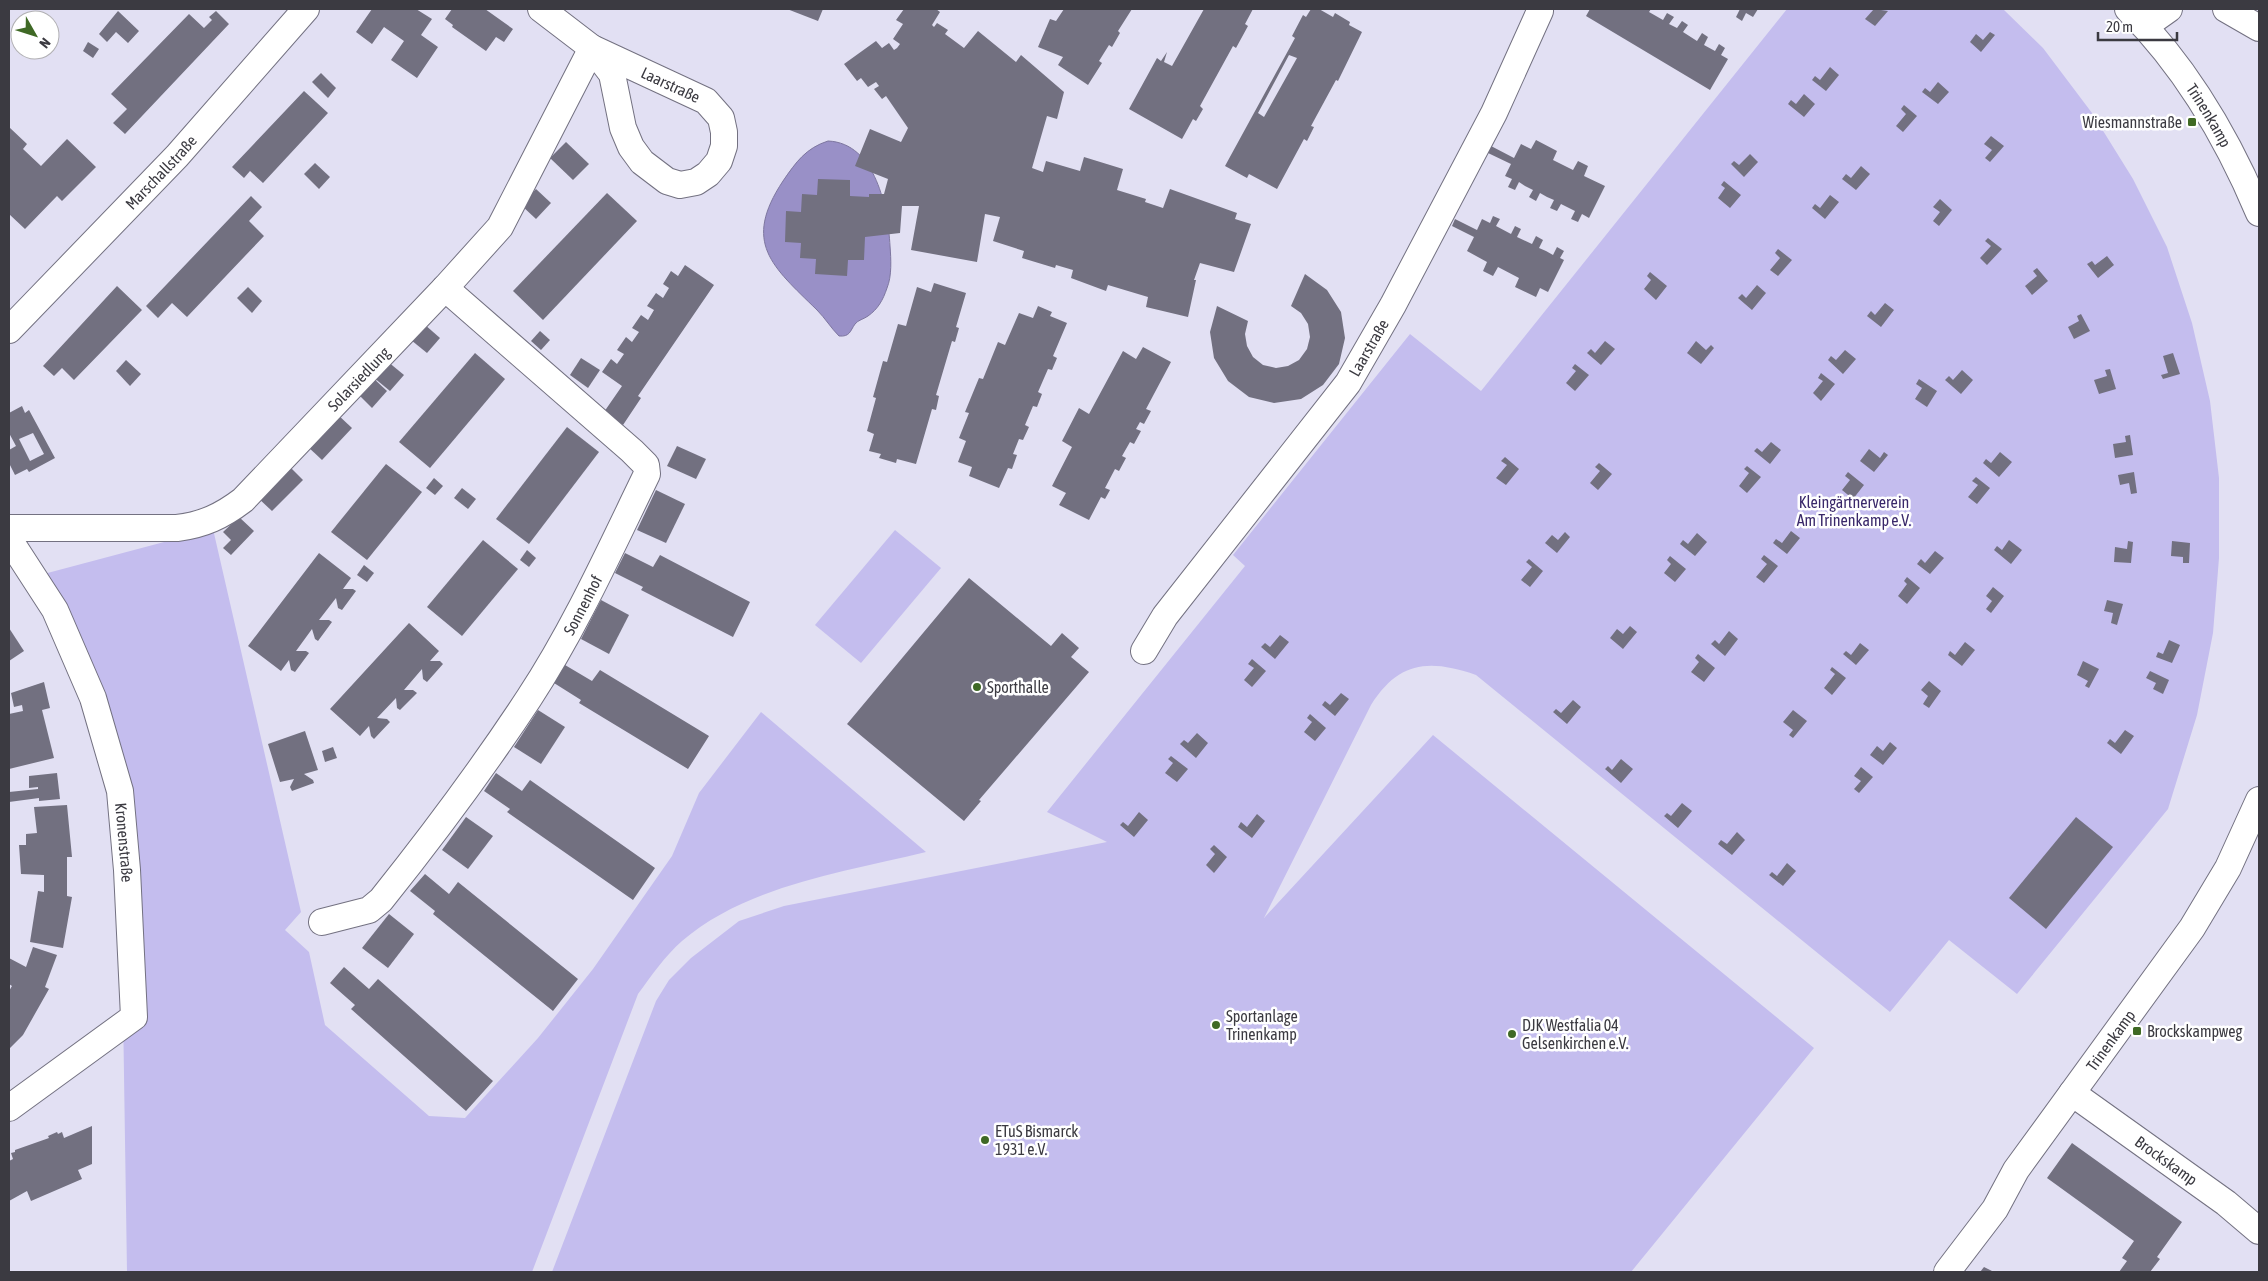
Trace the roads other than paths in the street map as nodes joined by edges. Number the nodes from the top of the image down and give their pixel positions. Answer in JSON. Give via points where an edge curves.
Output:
{"nodes":[{"id":1,"x":306,"y":9,"type":"edge"},
{"id":2,"x":541,"y":9,"type":"edge"},
{"id":3,"x":2170,"y":9,"type":"edge"},
{"id":4,"x":2226,"y":9,"type":"edge"},
{"id":5,"x":1538,"y":10,"type":"edge"},
{"id":6,"x":2137,"y":17,"type":"edge"},
{"id":7,"x":2259,"y":28,"type":"edge"},
{"id":8,"x":592,"y":48,"type":"junction"},
{"id":9,"x":2259,"y":213,"type":"edge"},
{"id":10,"x":445,"y":288,"type":"junction"},
{"id":11,"x":9,"y":330,"type":"edge"},
{"id":12,"x":9,"y":528,"type":"edge"},
{"id":13,"x":9,"y":539,"type":"edge"},
{"id":14,"x":1144,"y":651,"type":"dead end"},
{"id":15,"x":2259,"y":800,"type":"edge"},
{"id":16,"x":322,"y":922,"type":"dead end"},
{"id":17,"x":2072,"y":1093,"type":"junction"},
{"id":18,"x":9,"y":1108,"type":"edge"},
{"id":19,"x":2259,"y":1231,"type":"edge"},
{"id":20,"x":1947,"y":1272,"type":"edge"}],
"edges":[{"from":1,"to":11,"type":"street","name":"Marschallstraße","via":[[177,156]]},
{"from":2,"to":8,"type":"street","name":"Laarstraße"},
{"from":3,"to":6,"type":"street"},
{"from":4,"to":7,"type":"street"},
{"from":5,"to":14,"type":"street","name":"Laarstraße","via":[[1494,113],[1348,383],[1165,616]]},
{"from":6,"to":9,"type":"street","name":"Trinenkamp","via":[[2186,78],[2233,157]]},
{"from":8,"to":8,"type":"street","name":"Laarstraße","via":[[612,74],[623,128],[642,162],[667,182],[680,185],[696,182],[708,174],[719,161],[724,146],[721,118],[714,109],[706,101]]},
{"from":8,"to":10,"type":"street","name":"Solarsiedlung","via":[[500,227]]},
{"from":10,"to":12,"type":"street","name":"Solarsiedlung","via":[[243,500],[222,516],[196,526],[158,530]]},
{"from":10,"to":16,"type":"street","name":"Sonnenhof","via":[[632,451],[646,465],[647,474],[557,650],[529,698],[458,802],[381,900],[369,910]]},
{"from":13,"to":18,"type":"street","name":"Kronenstraße","via":[[55,610],[93,698],[120,791],[134,1017]]},
{"from":15,"to":17,"type":"street","name":"Trinenkamp","via":[[2228,868],[2192,928]]},
{"from":17,"to":19,"type":"street","name":"Brockskamp","via":[[2226,1203]]},
{"from":17,"to":20,"type":"street","name":"Trinenkamp","via":[[2016,1170],[1995,1208]]}]}
